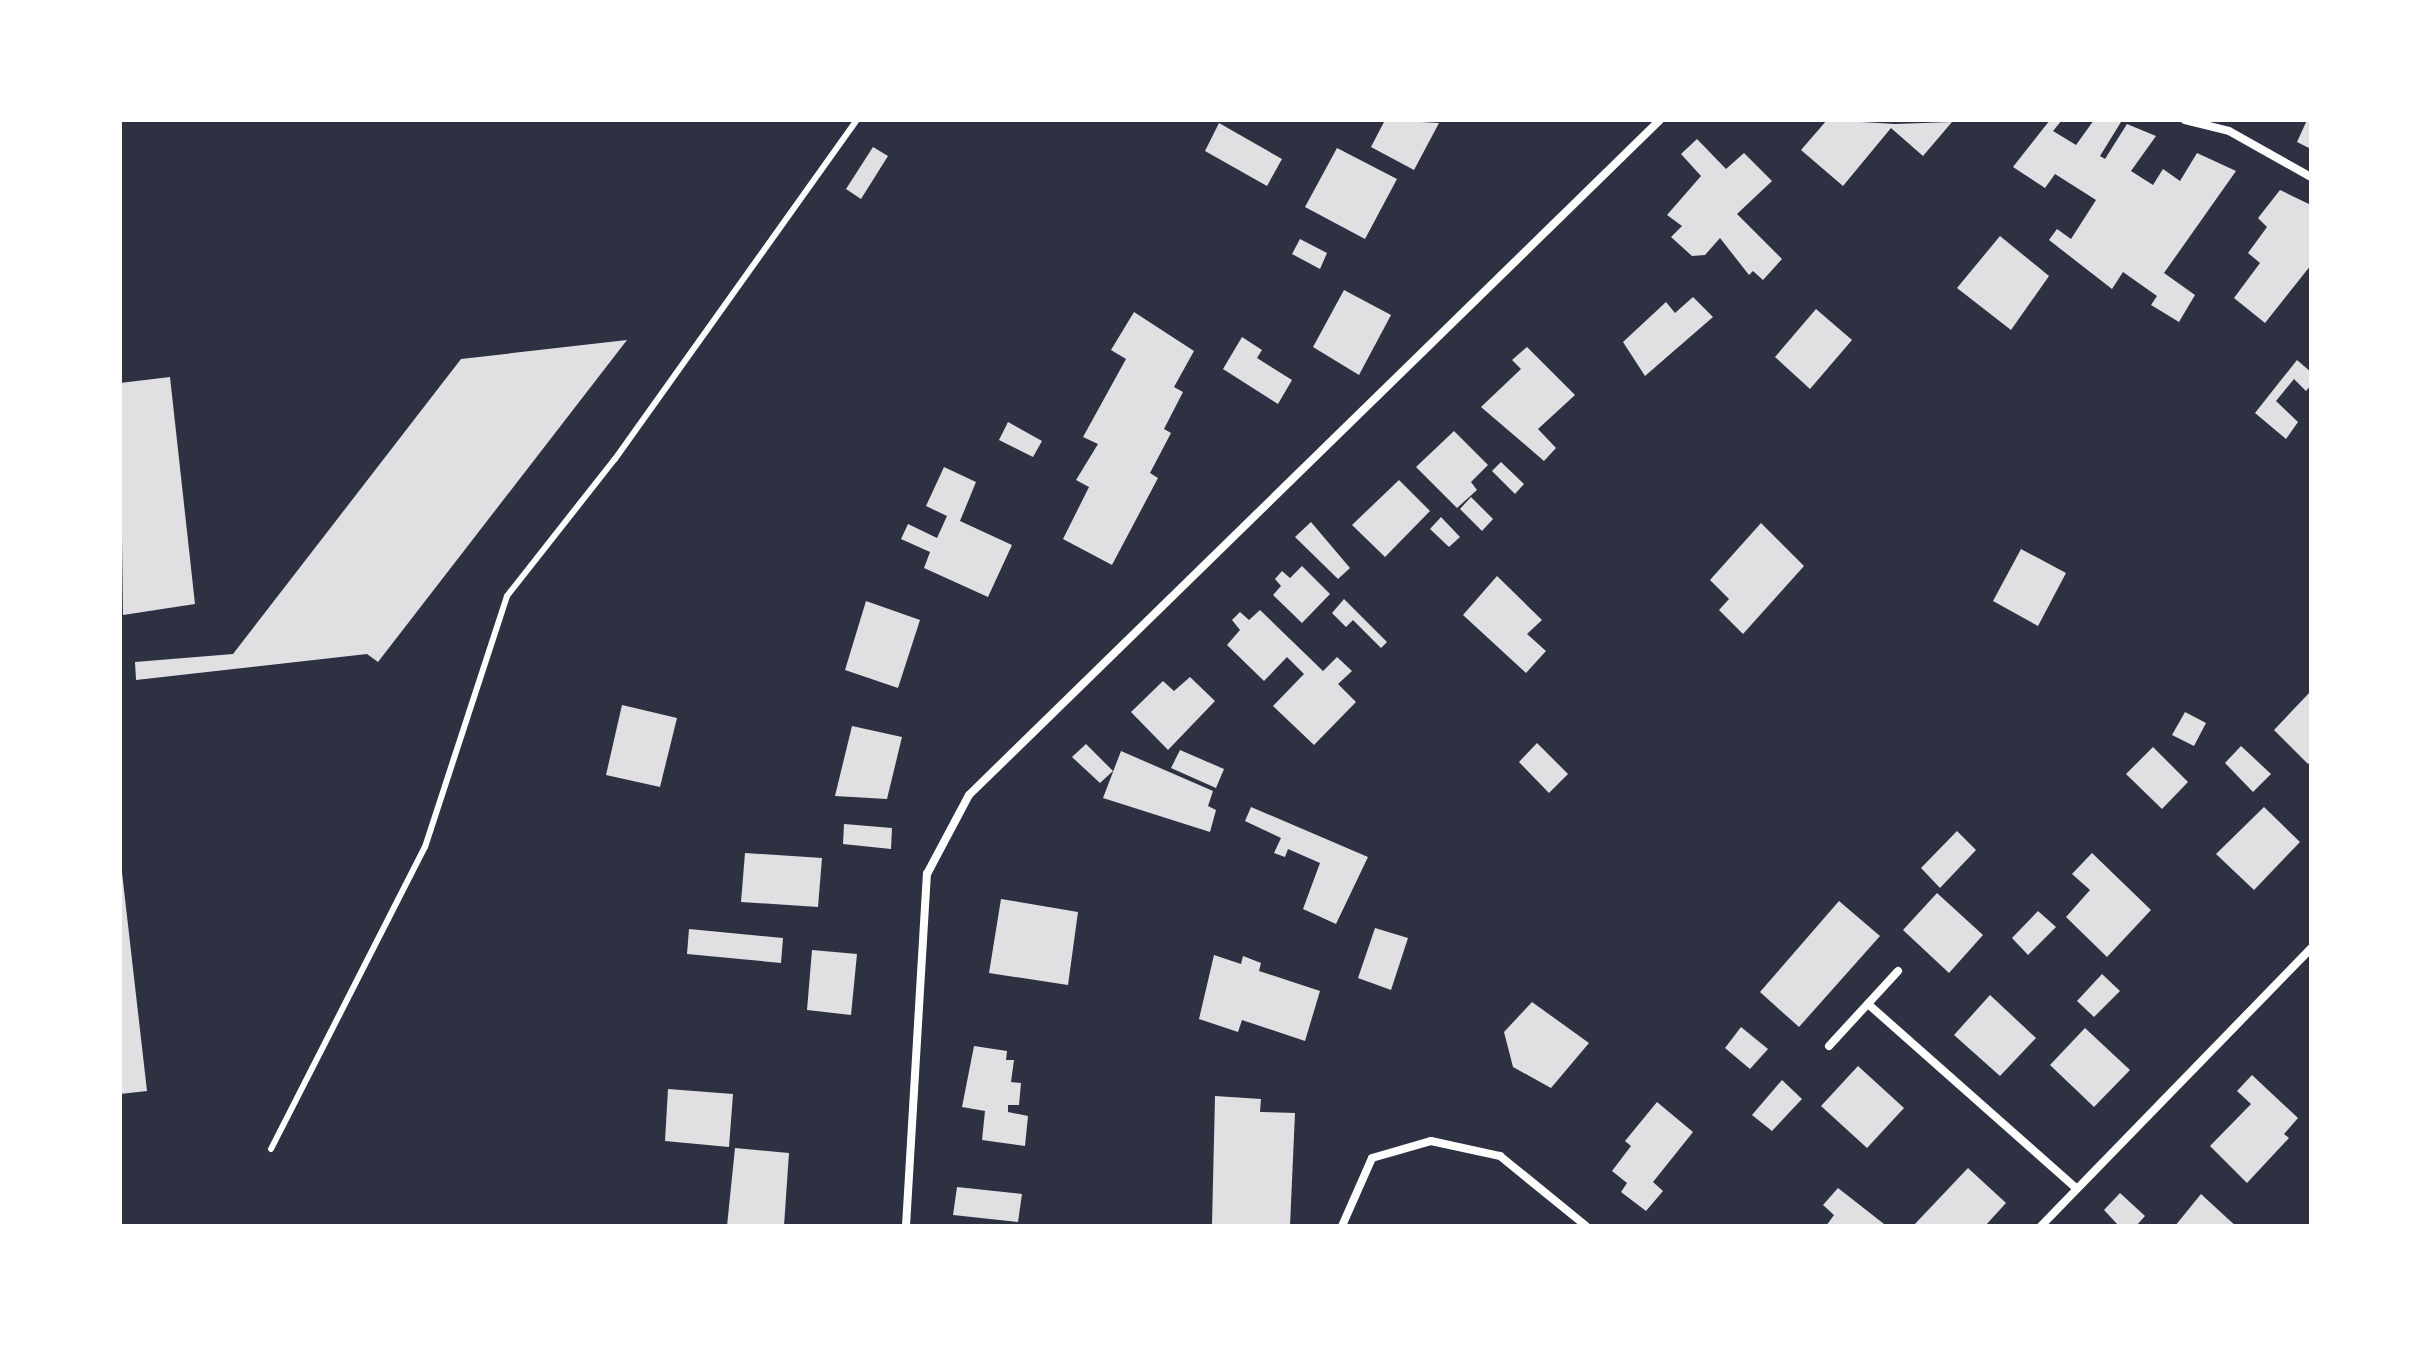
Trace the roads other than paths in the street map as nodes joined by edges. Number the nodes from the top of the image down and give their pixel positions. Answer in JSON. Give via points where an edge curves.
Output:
{"nodes":[{"id":1,"x":857,"y":120,"type":"edge"},
{"id":2,"x":1660,"y":120,"type":"edge"},
{"id":3,"x":2185,"y":120,"type":"edge"},
{"id":4,"x":2311,"y":177,"type":"edge"},
{"id":5,"x":2311,"y":948,"type":"edge"},
{"id":6,"x":1898,"y":971,"type":"dead end"},
{"id":7,"x":1868,"y":1004,"type":"junction"},
{"id":8,"x":1829,"y":1046,"type":"dead end"},
{"id":9,"x":271,"y":1149,"type":"dead end"},
{"id":10,"x":2076,"y":1188,"type":"junction"},
{"id":11,"x":906,"y":1226,"type":"edge"},
{"id":12,"x":1342,"y":1226,"type":"edge"},
{"id":13,"x":1586,"y":1226,"type":"edge"},
{"id":14,"x":2041,"y":1226,"type":"edge"}],
"edges":[{"from":1,"to":9,"type":"lane","via":[[615,459],[507,596],[425,847]]},
{"from":2,"to":11,"type":"street","via":[[969,795],[927,874]]},
{"from":3,"to":4,"type":"street","via":[[2229,131]]},
{"from":5,"to":10,"type":"street"},
{"from":6,"to":7,"type":"street"},
{"from":7,"to":8,"type":"street"},
{"from":7,"to":10,"type":"street"},
{"from":10,"to":14,"type":"street"},
{"from":12,"to":13,"type":"street","via":[[1372,1158],[1431,1141],[1500,1156]]}]}
